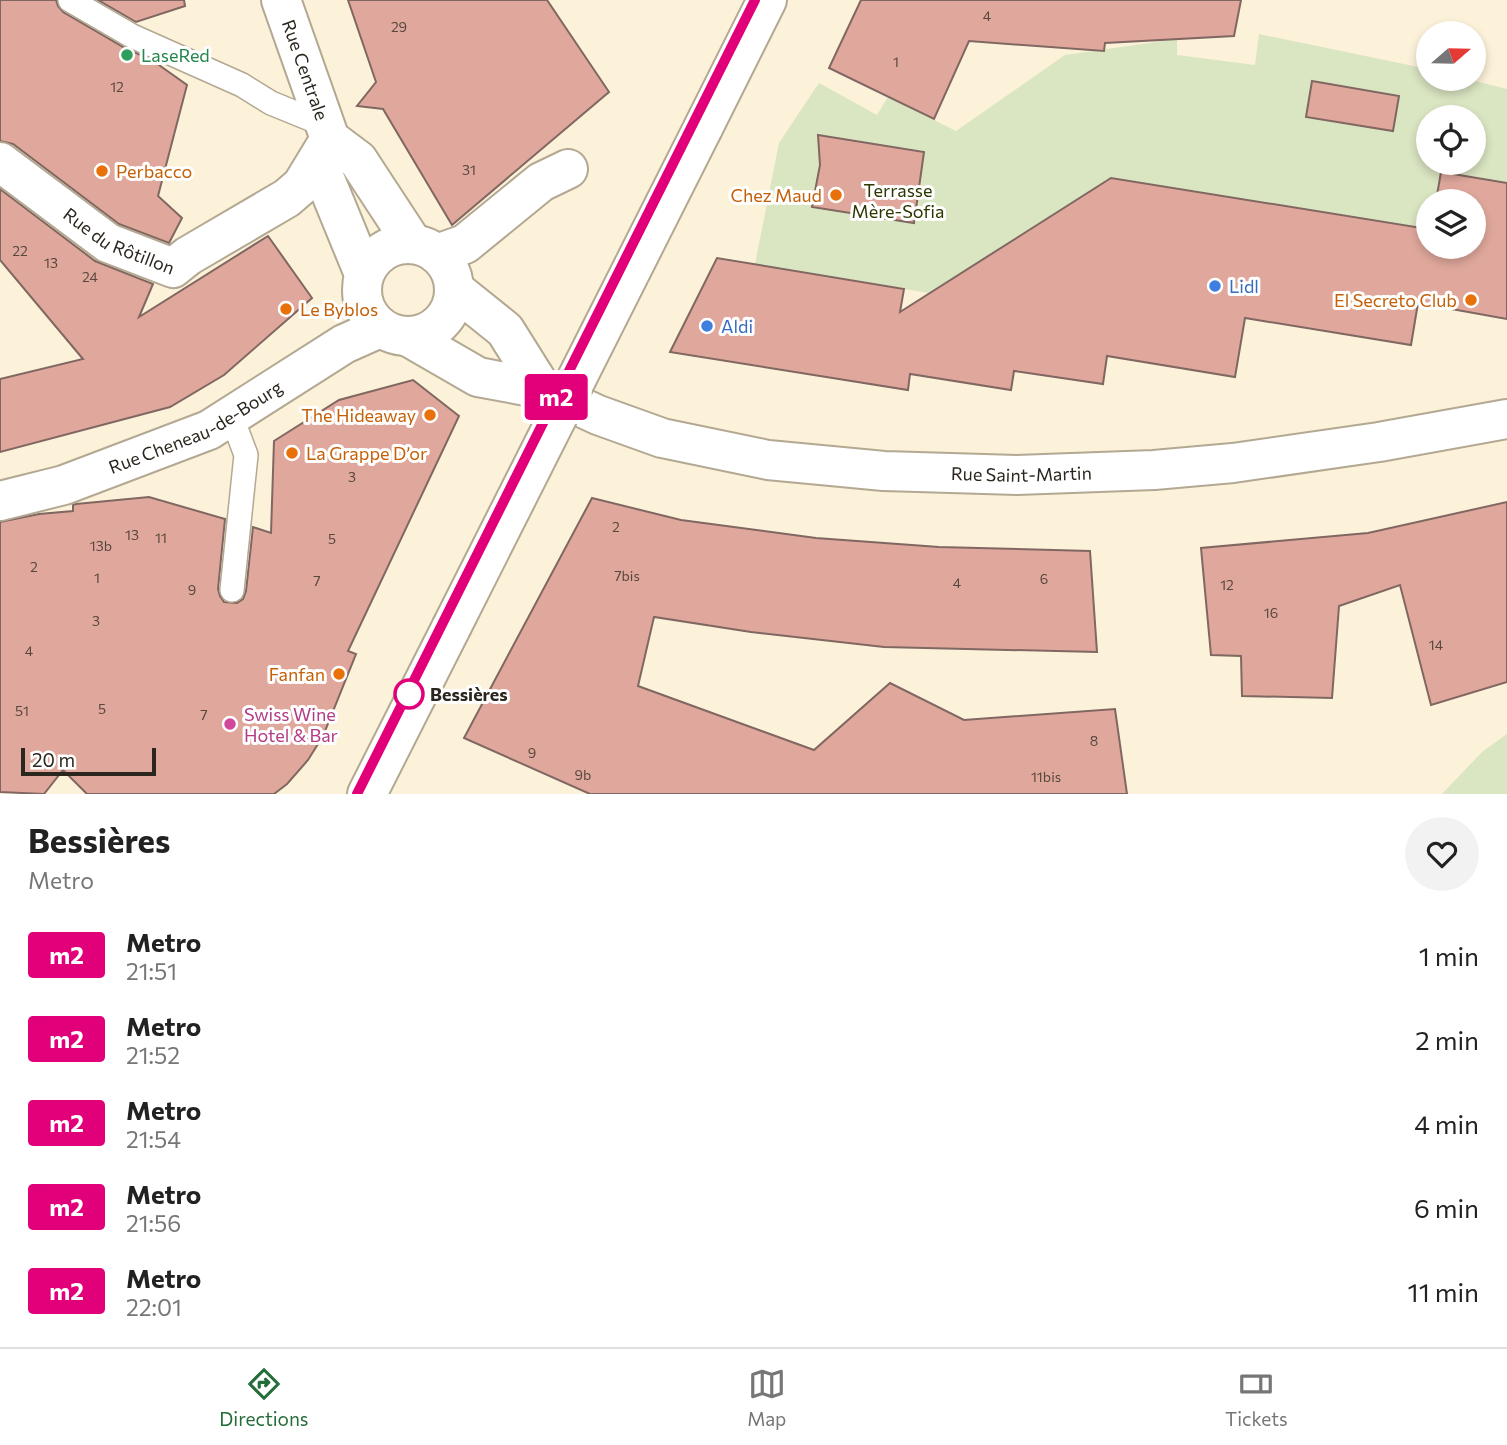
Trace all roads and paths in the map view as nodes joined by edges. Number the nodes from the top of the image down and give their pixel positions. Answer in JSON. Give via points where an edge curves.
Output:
{"nodes":[{"id":1,"x":70,"y":0,"type":"edge"},
{"id":2,"x":281,"y":0,"type":"edge"},
{"id":3,"x":767,"y":0,"type":"edge"},
{"id":4,"x":327,"y":132,"type":"junction"},
{"id":5,"x":0,"y":162,"type":"edge"},
{"id":6,"x":568,"y":169,"type":"dead end"},
{"id":7,"x":425,"y":249,"type":"junction"},
{"id":8,"x":364,"y":274,"type":"junction"},
{"id":9,"x":454,"y":289,"type":"junction"},
{"id":10,"x":394,"y":332,"type":"junction"},
{"id":11,"x":542,"y":389,"type":"junction"},
{"id":12,"x":231,"y":415,"type":"junction"},
{"id":13,"x":1507,"y":419,"type":"edge"},
{"id":14,"x":0,"y":501,"type":"edge"},
{"id":15,"x":232,"y":590,"type":"dead end"},
{"id":16,"x":367,"y":794,"type":"edge"}],
"edges":[{"from":1,"to":4,"type":"lane","via":[[132,36],[242,85]]},
{"from":2,"to":4,"type":"street","name":"Rue Centrale"},
{"from":3,"to":16,"type":"street","bridge":true},
{"from":4,"to":5,"type":"street","name":"Rue du Rôtillon","via":[[295,192],[173,268],[108,243]]},
{"from":4,"to":7,"type":"street","name":"Rue Centrale","via":[[358,160]]},
{"from":4,"to":8,"type":"street","name":"Rue Centrale","via":[[323,174]]},
{"from":6,"to":7,"type":"street","via":[[541,181],[465,244]]},
{"from":7,"to":8,"type":"street","via":[[398,245],[383,251]]},
{"from":7,"to":9,"type":"street","via":[[446,264]]},
{"from":8,"to":10,"type":"street","name":"Rue Saint-Martin","via":[[363,304],[370,317]]},
{"from":9,"to":10,"type":"street","via":[[452,304],[435,327],[422,334]]},
{"from":9,"to":11,"type":"street","via":[[505,330]]},
{"from":10,"to":11,"type":"street","name":"Rue Saint-Martin","via":[[478,377]]},
{"from":10,"to":12,"type":"street","name":"Rue Cheneau-de-Bourg","via":[[344,344]]},
{"from":11,"to":13,"type":"street","name":"Rue Saint-Martin","via":[[662,438],[768,460],[884,471],[1017,475],[1154,470],[1379,442]]},
{"from":12,"to":14,"type":"street","name":"Rue Cheneau-de-Bourg","via":[[209,430],[64,485]]},
{"from":12,"to":15,"type":"lane","via":[[246,455]]}]}
